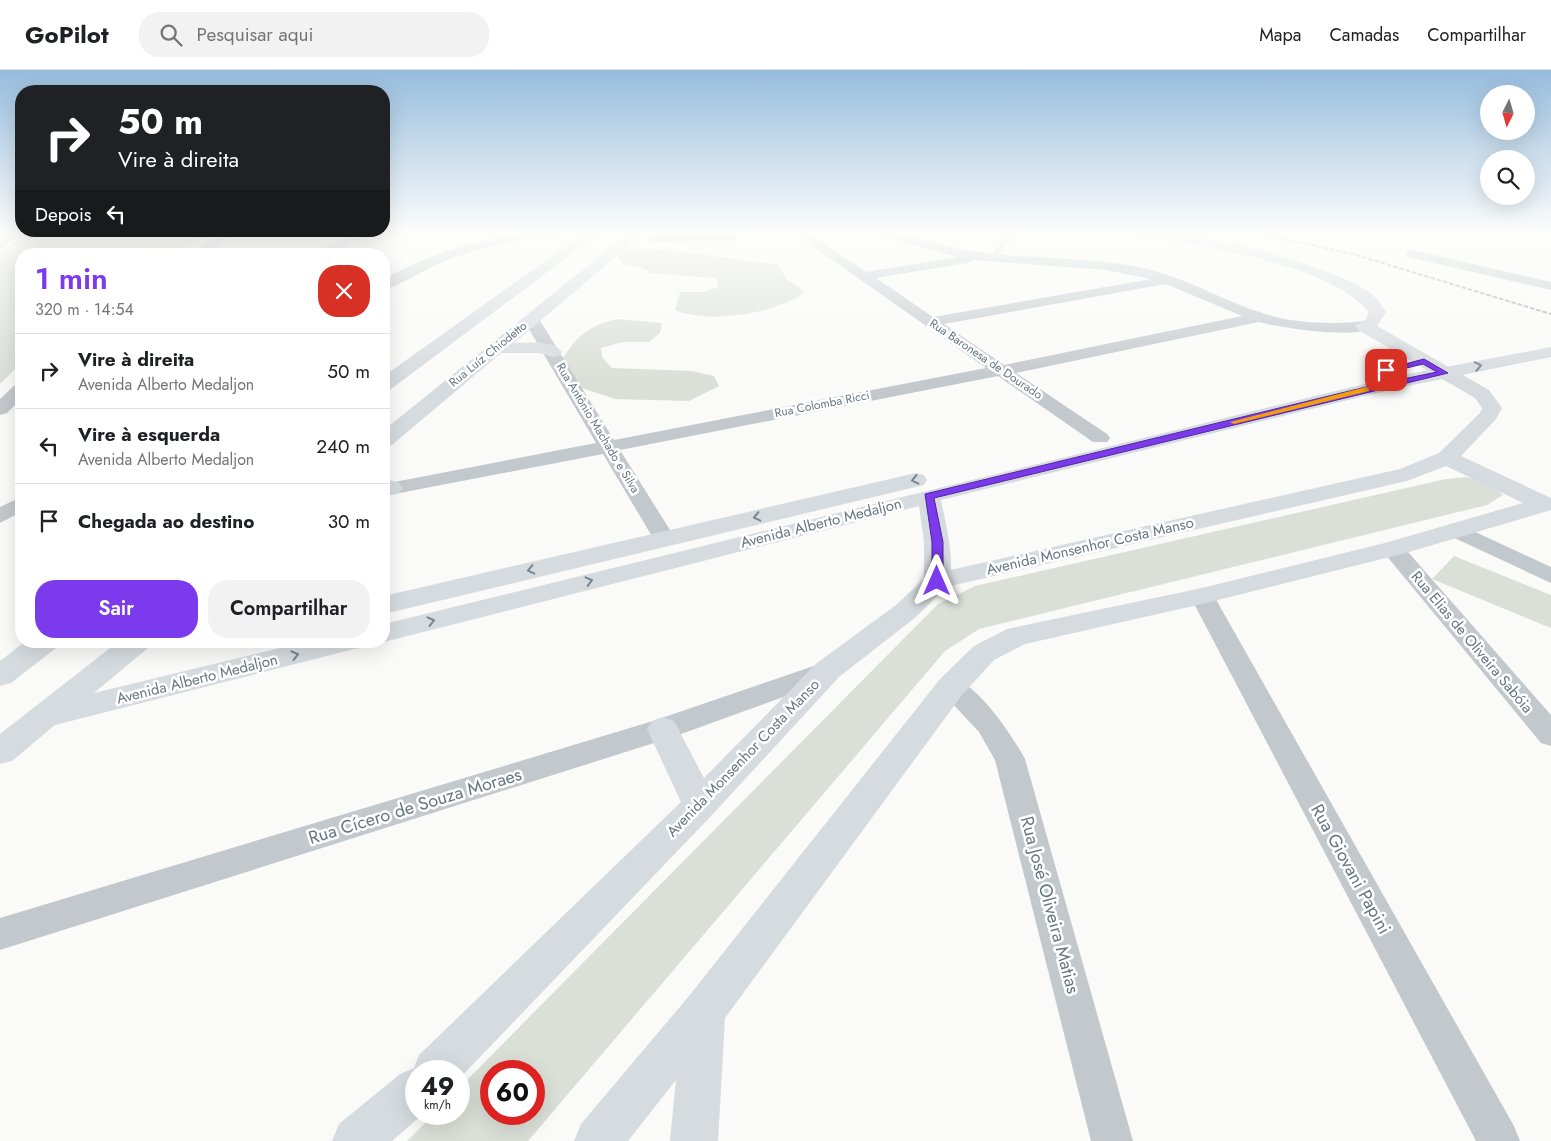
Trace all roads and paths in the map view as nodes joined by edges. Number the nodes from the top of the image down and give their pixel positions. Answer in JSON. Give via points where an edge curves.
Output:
{"nodes":[{"id":1,"x":527,"y":281,"type":"edge"},
{"id":2,"x":578,"y":281,"type":"edge"},
{"id":3,"x":871,"y":281,"type":"edge"},
{"id":4,"x":1163,"y":281,"type":"edge"},
{"id":5,"x":1171,"y":281,"type":"edge"},
{"id":6,"x":1336,"y":281,"type":"edge"},
{"id":7,"x":1529,"y":281,"type":"edge"},
{"id":8,"x":1551,"y":286,"type":"edge"},
{"id":9,"x":1260,"y":317,"type":"junction"},
{"id":10,"x":531,"y":319,"type":"junction"},
{"id":11,"x":932,"y":322,"type":"junction"},
{"id":12,"x":1364,"y":326,"type":"junction"},
{"id":13,"x":1547,"y":344,"type":"edge"},
{"id":14,"x":496,"y":348,"type":"junction"},
{"id":15,"x":553,"y":352,"type":"junction"},
{"id":16,"x":1434,"y":367,"type":"junction"},
{"id":17,"x":1003,"y":370,"type":"junction"},
{"id":18,"x":390,"y":381,"type":"edge"},
{"id":19,"x":15,"y":395,"type":"edge"},
{"id":20,"x":15,"y":404,"type":"edge"},
{"id":21,"x":0,"y":411,"type":"edge"},
{"id":22,"x":390,"y":435,"type":"edge"},
{"id":23,"x":1100,"y":438,"type":"junction"},
{"id":24,"x":608,"y":445,"type":"junction"},
{"id":25,"x":1447,"y":458,"type":"junction"},
{"id":26,"x":390,"y":487,"type":"edge"},
{"id":27,"x":929,"y":496,"type":"junction"},
{"id":28,"x":1548,"y":504,"type":"edge"},
{"id":29,"x":15,"y":507,"type":"edge"},
{"id":30,"x":0,"y":516,"type":"edge"},
{"id":31,"x":1456,"y":530,"type":"junction"},
{"id":32,"x":664,"y":538,"type":"junction"},
{"id":33,"x":1393,"y":549,"type":"junction"},
{"id":34,"x":1551,"y":576,"type":"edge"},
{"id":35,"x":937,"y":581,"type":"junction"},
{"id":36,"x":1202,"y":596,"type":"junction"},
{"id":37,"x":390,"y":604,"type":"edge"},
{"id":38,"x":390,"y":631,"type":"edge"},
{"id":39,"x":37,"y":648,"type":"edge"},
{"id":40,"x":129,"y":648,"type":"edge"},
{"id":41,"x":321,"y":648,"type":"edge"},
{"id":42,"x":828,"y":670,"type":"junction"},
{"id":43,"x":0,"y":676,"type":"edge"},
{"id":44,"x":951,"y":688,"type":"junction"},
{"id":45,"x":44,"y":716,"type":"junction"},
{"id":46,"x":663,"y":729,"type":"junction"},
{"id":47,"x":1551,"y":735,"type":"edge"},
{"id":48,"x":0,"y":752,"type":"edge"},
{"id":49,"x":700,"y":805,"type":"junction"},
{"id":50,"x":0,"y":934,"type":"edge"},
{"id":51,"x":704,"y":1011,"type":"junction"},
{"id":52,"x":445,"y":1060,"type":"edge"},
{"id":53,"x":405,"y":1099,"type":"edge"},
{"id":54,"x":356,"y":1141,"type":"edge"},
{"id":55,"x":598,"y":1141,"type":"edge"},
{"id":56,"x":694,"y":1141,"type":"edge"},
{"id":57,"x":1112,"y":1141,"type":"edge"},
{"id":58,"x":1499,"y":1141,"type":"edge"}],
"edges":[{"from":1,"to":18,"type":"street"},
{"from":2,"to":10,"type":"street","name":"Rua Luíz Chiodetto"},
{"from":3,"to":11,"type":"street","name":"Rua Baronesa de Dourado"},
{"from":4,"to":11,"type":"street"},
{"from":5,"to":9,"type":"street"},
{"from":6,"to":12,"type":"street","via":[[1363,294],[1376,307],[1378,312],[1373,322]]},
{"from":7,"to":8,"type":"street"},
{"from":9,"to":12,"type":"street","via":[[1336,329]]},
{"from":9,"to":17,"type":"street","name":"Rua Colomba Ricci"},
{"from":10,"to":14,"type":"street","name":"Rua Luíz Chiodetto"},
{"from":10,"to":15,"type":"street","name":"Rua Antônio Machado e Silva"},
{"from":11,"to":17,"type":"street","name":"Rua Baronesa de Dourado"},
{"from":12,"to":16,"type":"street","name":"Avenida Monsenhor Costa Manso"},
{"from":13,"to":16,"type":"street","name":"Avenida Alberto Medaljon"},
{"from":14,"to":15,"type":"street","via":[[536,348]]},
{"from":14,"to":22,"type":"street","name":"Rua Luíz Chiodetto"},
{"from":15,"to":24,"type":"street","name":"Rua Antônio Machado e Silva"},
{"from":16,"to":23,"type":"street","name":"Avenida Alberto Medaljon"},
{"from":16,"to":25,"type":"street","name":"Avenida Monsenhor Costa Manso","via":[[1482,394],[1492,408],[1490,415]]},
{"from":16,"to":27,"type":"street","name":"Avenida Alberto Medaljon","via":[[1374,388]]},
{"from":17,"to":23,"type":"street","name":"Rua Baronesa de Dourado"},
{"from":17,"to":24,"type":"street","name":"Rua Colomba Ricci"},
{"from":19,"to":21,"type":"street"},
{"from":20,"to":21,"type":"street"},
{"from":23,"to":32,"type":"street","name":"Avenida Alberto Medaljon","one_way":true},
{"from":24,"to":26,"type":"street","name":"Rua Colomba Ricci"},
{"from":24,"to":32,"type":"street","name":"Rua Antônio Machado e Silva"},
{"from":25,"to":28,"type":"street"},
{"from":25,"to":35,"type":"street","name":"Avenida Monsenhor Costa Manso","via":[[1407,474]]},
{"from":27,"to":35,"type":"street","via":[[937,542]]},
{"from":38,"to":27,"type":"street","name":"Avenida Alberto Medaljon","one_way":true},
{"from":28,"to":31,"type":"street"},
{"from":29,"to":30,"type":"street"},
{"from":31,"to":33,"type":"street"},
{"from":31,"to":34,"type":"street"},
{"from":32,"to":37,"type":"street","name":"Avenida Alberto Medaljon","one_way":true},
{"from":33,"to":36,"type":"street"},
{"from":33,"to":47,"type":"street","name":"Rua Elias de Oliveira Sabóia"},
{"from":35,"to":42,"type":"street","name":"Avenida Monsenhor Costa Manso","via":[[906,611]]},
{"from":36,"to":44,"type":"street","via":[[1017,636],[984,653]]},
{"from":36,"to":58,"type":"street","name":"Rua Giovani Papini"},
{"from":39,"to":43,"type":"street"},
{"from":40,"to":45,"type":"street"},
{"from":45,"to":41,"type":"street","name":"Avenida Alberto Medaljon","one_way":true},
{"from":42,"to":46,"type":"street","name":"Rua Cícero de Souza Moraes"},
{"from":42,"to":49,"type":"street","name":"Avenida Monsenhor Costa Manso"},
{"from":44,"to":51,"type":"street"},
{"from":44,"to":57,"type":"street","name":"Rua José Oliveira Matias","via":[[989,725],[1010,759]]},
{"from":45,"to":48,"type":"street"},
{"from":46,"to":49,"type":"street"},
{"from":46,"to":50,"type":"street","name":"Rua Cícero de Souza Moraes"},
{"from":49,"to":52,"type":"street","name":"Avenida Monsenhor Costa Manso"},
{"from":51,"to":55,"type":"street"},
{"from":51,"to":56,"type":"street"},
{"from":53,"to":54,"type":"street"}]}
